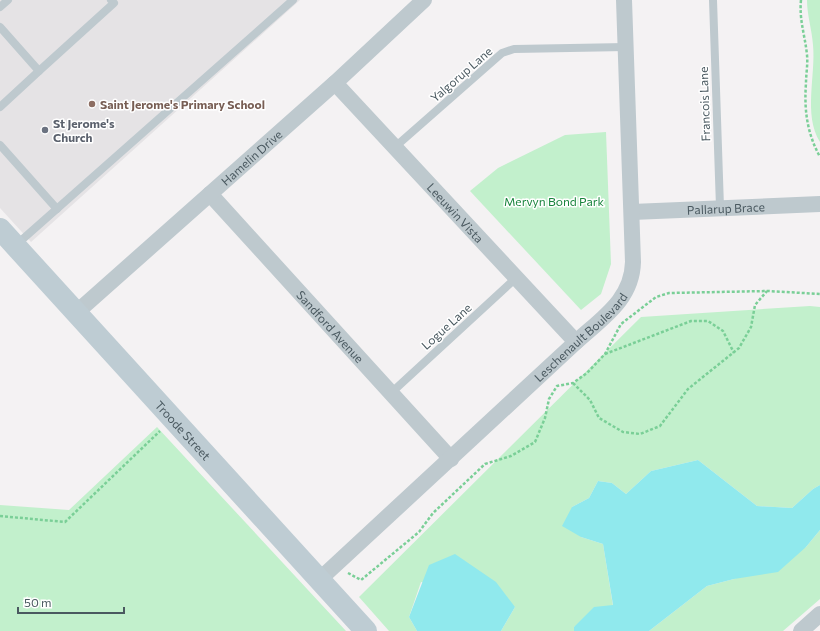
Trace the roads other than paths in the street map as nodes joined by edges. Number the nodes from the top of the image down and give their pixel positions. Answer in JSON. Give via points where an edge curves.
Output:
{"nodes":[{"id":1,"x":8,"y":0,"type":"edge"},
{"id":2,"x":111,"y":0,"type":"edge"},
{"id":3,"x":293,"y":0,"type":"edge"},
{"id":4,"x":424,"y":0,"type":"edge"},
{"id":5,"x":624,"y":0,"type":"edge"},
{"id":6,"x":713,"y":0,"type":"edge"},
{"id":7,"x":0,"y":7,"type":"edge"},
{"id":8,"x":0,"y":28,"type":"edge"},
{"id":9,"x":626,"y":48,"type":"junction"},
{"id":10,"x":39,"y":71,"type":"junction"},
{"id":11,"x":335,"y":83,"type":"junction"},
{"id":12,"x":0,"y":107,"type":"edge"},
{"id":13,"x":0,"y":145,"type":"edge"},
{"id":14,"x":395,"y":147,"type":"junction"},
{"id":15,"x":210,"y":194,"type":"junction"},
{"id":16,"x":820,"y":204,"type":"edge"},
{"id":17,"x":720,"y":207,"type":"junction"},
{"id":18,"x":57,"y":209,"type":"junction"},
{"id":19,"x":632,"y":212,"type":"junction"},
{"id":20,"x":0,"y":229,"type":"edge"},
{"id":21,"x":16,"y":245,"type":"junction"},
{"id":22,"x":517,"y":277,"type":"junction"},
{"id":23,"x":77,"y":312,"type":"junction"},
{"id":24,"x":576,"y":342,"type":"junction"},
{"id":25,"x":391,"y":393,"type":"junction"},
{"id":26,"x":451,"y":459,"type":"junction"},
{"id":27,"x":319,"y":580,"type":"junction"},
{"id":28,"x":820,"y":614,"type":"edge"},
{"id":29,"x":366,"y":631,"type":"edge"},
{"id":30,"x":801,"y":631,"type":"edge"}],
"edges":[{"from":1,"to":7,"type":"lane"},
{"from":2,"to":10,"type":"lane","via":[[114,3]]},
{"from":3,"to":18,"type":"lane"},
{"from":4,"to":11,"type":"street","name":"Hamelin Drive"},
{"from":5,"to":9,"type":"street","name":"Leschenault Boulevard"},
{"from":6,"to":17,"type":"lane","name":"Francois Lane"},
{"from":8,"to":10,"type":"lane"},
{"from":9,"to":14,"type":"lane","name":"Yalgorup Lane","via":[[514,49],[502,53]]},
{"from":9,"to":19,"type":"street","name":"Leschenault Boulevard"},
{"from":10,"to":12,"type":"lane"},
{"from":11,"to":14,"type":"street","name":"Leeuwin Vista"},
{"from":11,"to":15,"type":"street","name":"Hamelin Drive"},
{"from":13,"to":18,"type":"lane"},
{"from":14,"to":22,"type":"street","name":"Leeuwin Vista"},
{"from":15,"to":23,"type":"street","name":"Hamelin Drive"},
{"from":15,"to":25,"type":"street","name":"Sandford Avenue"},
{"from":16,"to":17,"type":"street","name":"Pallarup Brace"},
{"from":17,"to":19,"type":"street","name":"Pallarup Brace"},
{"from":18,"to":21,"type":"lane"},
{"from":19,"to":24,"type":"street","name":"Leschenault Boulevard","via":[[633,272],[630,284],[618,304]]},
{"from":20,"to":21,"type":"street","name":"Troode Street"},
{"from":21,"to":23,"type":"street","name":"Troode Street"},
{"from":22,"to":24,"type":"street","name":"Leeuwin Vista"},
{"from":22,"to":25,"type":"lane","name":"Logue Lane"},
{"from":23,"to":27,"type":"street","name":"Troode Street"},
{"from":24,"to":26,"type":"street","name":"Leschenault Boulevard"},
{"from":25,"to":26,"type":"street","name":"Sandford Avenue"},
{"from":26,"to":27,"type":"street","name":"Leschenault Boulevard"},
{"from":27,"to":29,"type":"street","name":"Troode Street"},
{"from":28,"to":30,"type":"street"}]}
